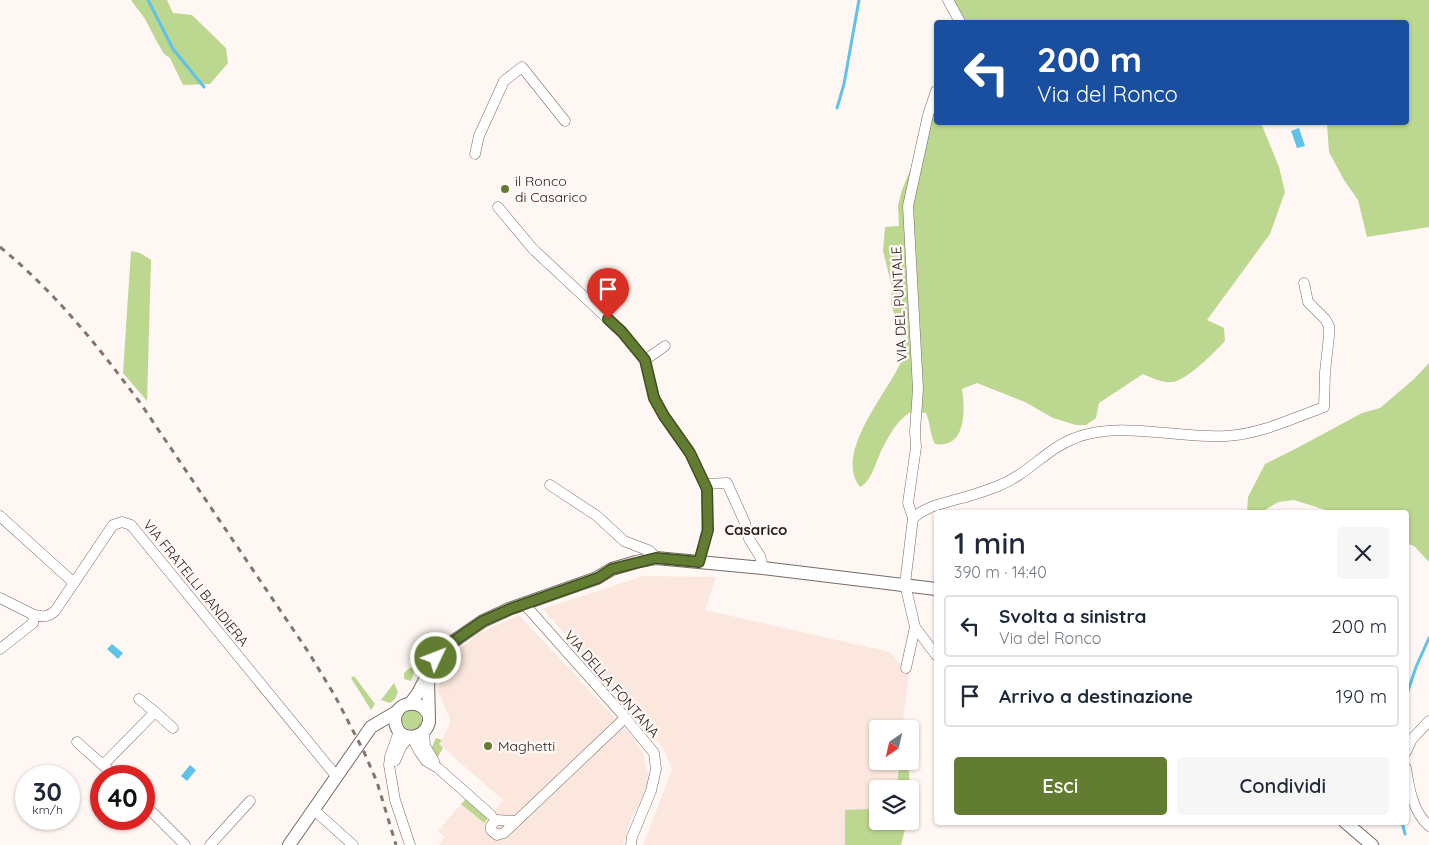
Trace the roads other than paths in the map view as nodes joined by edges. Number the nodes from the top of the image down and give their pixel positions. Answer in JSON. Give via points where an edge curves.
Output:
{"nodes":[{"id":1,"x":948,"y":0,"type":"edge"},
{"id":2,"x":959,"y":20,"type":"edge"},
{"id":3,"x":934,"y":97,"type":"edge"},
{"id":4,"x":564,"y":121,"type":"dead end"},
{"id":5,"x":475,"y":154,"type":"dead end"},
{"id":6,"x":498,"y":207,"type":"dead end"},
{"id":7,"x":1304,"y":282,"type":"dead end"},
{"id":8,"x":666,"y":346,"type":"dead end"},
{"id":9,"x":645,"y":360,"type":"junction"},
{"id":10,"x":705,"y":484,"type":"junction"},
{"id":11,"x":550,"y":485,"type":"dead end"},
{"id":12,"x":0,"y":516,"type":"edge"},
{"id":13,"x":913,"y":518,"type":"junction"},
{"id":14,"x":656,"y":558,"type":"junction"},
{"id":15,"x":699,"y":562,"type":"junction"},
{"id":16,"x":763,"y":568,"type":"junction"},
{"id":17,"x":74,"y":583,"type":"junction"},
{"id":18,"x":905,"y":584,"type":"junction"},
{"id":19,"x":934,"y":589,"type":"edge"},
{"id":20,"x":0,"y":598,"type":"edge"},
{"id":21,"x":526,"y":605,"type":"junction"},
{"id":22,"x":33,"y":619,"type":"junction"},
{"id":23,"x":916,"y":627,"type":"junction"},
{"id":24,"x":0,"y":649,"type":"edge"},
{"id":25,"x":934,"y":651,"type":"edge"},
{"id":26,"x":906,"y":668,"type":"dead end"},
{"id":27,"x":428,"y":674,"type":"junction"},
{"id":28,"x":139,"y":699,"type":"dead end"},
{"id":29,"x":410,"y":704,"type":"junction"},
{"id":30,"x":398,"y":710,"type":"junction"},
{"id":31,"x":155,"y":712,"type":"junction"},
{"id":32,"x":428,"y":714,"type":"junction"},
{"id":33,"x":625,"y":718,"type":"junction"},
{"id":34,"x":1429,"y":721,"type":"edge"},
{"id":35,"x":173,"y":728,"type":"dead end"},
{"id":36,"x":368,"y":733,"type":"junction"},
{"id":37,"x":408,"y":733,"type":"junction"},
{"id":38,"x":77,"y":742,"type":"dead end"},
{"id":39,"x":1409,"y":746,"type":"edge"},
{"id":40,"x":103,"y":765,"type":"joint"},
{"id":41,"x":337,"y":777,"type":"junction"},
{"id":42,"x":1409,"y":790,"type":"edge"},
{"id":43,"x":250,"y":801,"type":"dead end"},
{"id":44,"x":314,"y":810,"type":"junction"},
{"id":45,"x":155,"y":815,"type":"edge"},
{"id":46,"x":491,"y":815,"type":"dead end"},
{"id":47,"x":516,"y":821,"type":"dead end"},
{"id":48,"x":1348,"y":825,"type":"edge"},
{"id":49,"x":1429,"y":826,"type":"edge"},
{"id":50,"x":295,"y":843,"type":"edge"},
{"id":51,"x":185,"y":845,"type":"edge"},
{"id":52,"x":210,"y":845,"type":"edge"},
{"id":53,"x":354,"y":845,"type":"edge"},
{"id":54,"x":410,"y":845,"type":"edge"},
{"id":55,"x":631,"y":845,"type":"edge"},
{"id":56,"x":1372,"y":845,"type":"edge"}],
"edges":[{"from":1,"to":2,"type":"street"},
{"from":3,"to":13,"type":"street","name":"VIA DEL PUNTALE","via":[[908,206],[918,389],[916,447],[908,503]]},
{"from":4,"to":5,"type":"street","via":[[522,67],[504,81],[479,136]]},
{"from":6,"to":9,"type":"street","via":[[533,249],[622,332]]},
{"from":7,"to":13,"type":"street","via":[[1308,302],[1329,326],[1324,407],[1246,434],[1190,436],[1110,430],[1075,437],[999,486],[929,506]]},
{"from":8,"to":9,"type":"street"},
{"from":9,"to":10,"type":"street","via":[[654,398],[690,453]]},
{"from":10,"to":15,"type":"street","via":[[708,530]]},
{"from":10,"to":16,"type":"street","via":[[727,483]]},
{"from":11,"to":14,"type":"street","via":[[598,516],[624,541],[650,551]]},
{"from":12,"to":17,"type":"street"},
{"from":13,"to":18,"type":"street","name":"VIA DEL PUNTALE"},
{"from":14,"to":15,"type":"street"},
{"from":14,"to":21,"type":"street","via":[[612,569],[598,578]]},
{"from":15,"to":16,"type":"street"},
{"from":16,"to":18,"type":"street"},
{"from":17,"to":22,"type":"street","name":"VIA FRATELLI BANDIERA","via":[[55,611],[49,616]]},
{"from":17,"to":41,"type":"street","name":"VIA FRATELLI BANDIERA","via":[[113,525],[122,522],[131,525]]},
{"from":18,"to":19,"type":"street"},
{"from":18,"to":23,"type":"street"},
{"from":20,"to":22,"type":"street"},
{"from":21,"to":27,"type":"street","via":[[483,621],[448,645],[439,653]]},
{"from":21,"to":33,"type":"street","name":"VIA DELLA FONTANA"},
{"from":22,"to":24,"type":"street"},
{"from":23,"to":25,"type":"street"},
{"from":23,"to":26,"type":"street"},
{"from":27,"to":29,"type":"street"},
{"from":27,"to":32,"type":"street"},
{"from":28,"to":31,"type":"street"},
{"from":29,"to":30,"type":"street"},
{"from":29,"to":32,"type":"street","via":[[422,706]]},
{"from":30,"to":36,"type":"street","via":[[375,724]]},
{"from":30,"to":37,"type":"street","via":[[395,721]]},
{"from":31,"to":35,"type":"street"},
{"from":31,"to":40,"type":"street"},
{"from":32,"to":37,"type":"street","via":[[429,722]]},
{"from":33,"to":47,"type":"street"},
{"from":33,"to":55,"type":"street","name":"VIA DELLA FONTANA","via":[[654,753],[656,769]]},
{"from":34,"to":39,"type":"street"},
{"from":36,"to":37,"type":"street","via":[[386,728]]},
{"from":36,"to":41,"type":"street"},
{"from":37,"to":46,"type":"street","via":[[426,761]]},
{"from":37,"to":54,"type":"street","via":[[391,769],[391,782]]},
{"from":38,"to":40,"type":"street"},
{"from":41,"to":44,"type":"street"},
{"from":42,"to":49,"type":"street","via":[[1421,819]]},
{"from":43,"to":52,"type":"street"},
{"from":44,"to":50,"type":"street"},
{"from":44,"to":53,"type":"street"},
{"from":45,"to":51,"type":"street"},
{"from":48,"to":56,"type":"street"}]}
